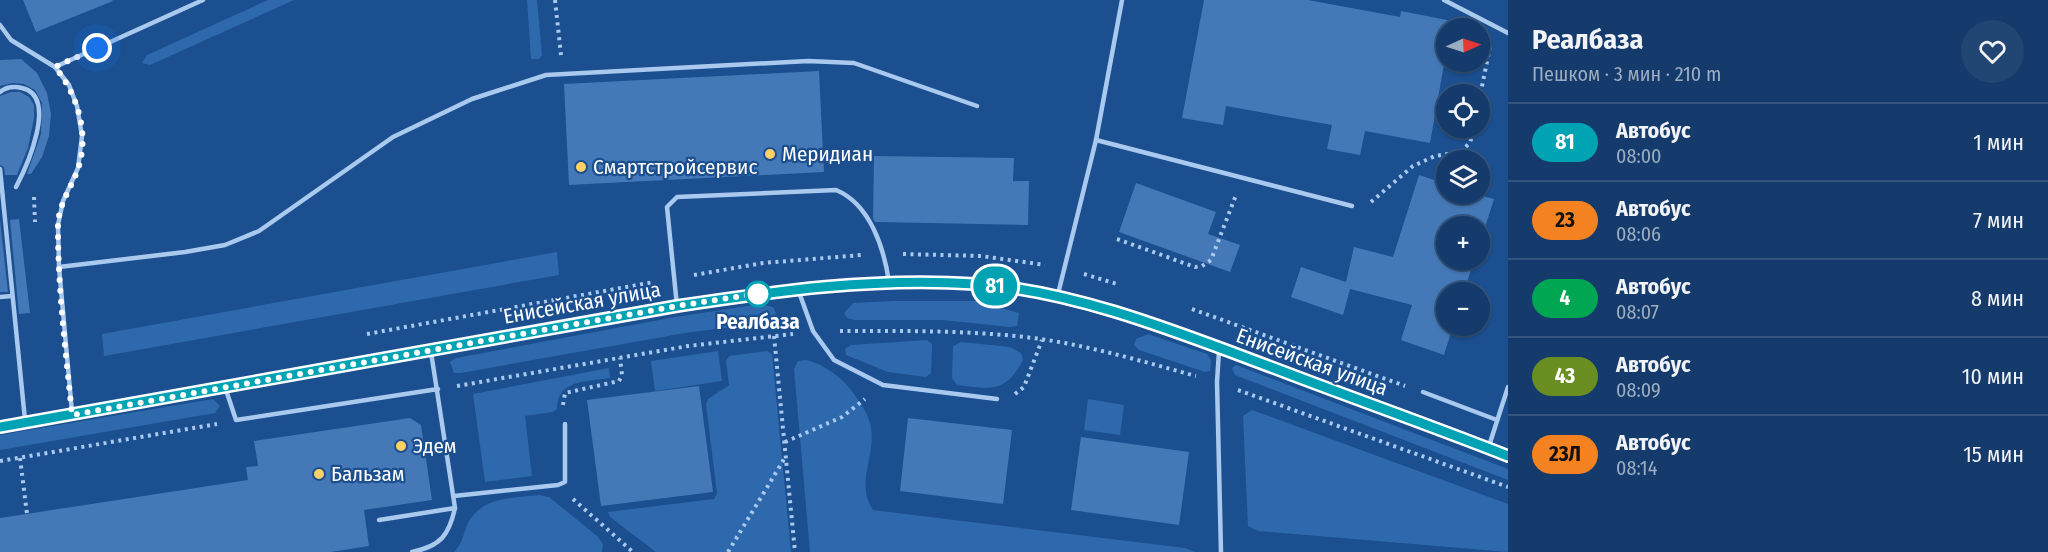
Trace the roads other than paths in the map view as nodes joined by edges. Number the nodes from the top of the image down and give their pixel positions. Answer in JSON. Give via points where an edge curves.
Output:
{"nodes":[{"id":1,"x":203,"y":0,"type":"edge"},
{"id":2,"x":1122,"y":0,"type":"edge"},
{"id":3,"x":1444,"y":0,"type":"edge"},
{"id":4,"x":0,"y":25,"type":"edge"},
{"id":5,"x":1508,"y":33,"type":"edge"},
{"id":6,"x":55,"y":67,"type":"junction"},
{"id":7,"x":0,"y":92,"type":"edge"},
{"id":8,"x":977,"y":106,"type":"dead end"},
{"id":9,"x":1096,"y":140,"type":"junction"},
{"id":10,"x":0,"y":169,"type":"edge"},
{"id":11,"x":16,"y":187,"type":"dead end"},
{"id":12,"x":1352,"y":206,"type":"road end"},
{"id":13,"x":58,"y":267,"type":"junction"},
{"id":14,"x":889,"y":282,"type":"junction"},
{"id":15,"x":798,"y":289,"type":"junction"},
{"id":16,"x":1058,"y":294,"type":"junction"},
{"id":17,"x":12,"y":296,"type":"junction"},
{"id":18,"x":0,"y":297,"type":"edge"},
{"id":19,"x":677,"y":306,"type":"junction"},
{"id":20,"x":1220,"y":348,"type":"junction"},
{"id":21,"x":431,"y":351,"type":"junction"},
{"id":22,"x":225,"y":387,"type":"junction"},
{"id":23,"x":1508,"y":387,"type":"edge"},
{"id":24,"x":438,"y":389,"type":"junction"},
{"id":25,"x":1423,"y":392,"type":"dead end"},
{"id":26,"x":997,"y":399,"type":"road end"},
{"id":27,"x":72,"y":415,"type":"junction"},
{"id":28,"x":1497,"y":420,"type":"junction"},
{"id":29,"x":25,"y":423,"type":"junction"},
{"id":30,"x":565,"y":424,"type":"road end"},
{"id":31,"x":0,"y":427,"type":"edge"},
{"id":32,"x":1488,"y":448,"type":"junction"},
{"id":33,"x":1508,"y":456,"type":"edge"},
{"id":34,"x":454,"y":496,"type":"junction"},
{"id":35,"x":455,"y":508,"type":"junction"},
{"id":36,"x":379,"y":520,"type":"dead end"},
{"id":37,"x":412,"y":552,"type":"edge"},
{"id":38,"x":1221,"y":552,"type":"edge"}],
"edges":[{"from":1,"to":6,"type":"lane"},
{"from":2,"to":9,"type":"lane"},
{"from":3,"to":5,"type":"lane"},
{"from":4,"to":6,"type":"lane","via":[[11,40]]},
{"from":6,"to":13,"type":"lane","via":[[69,85],[82,136],[78,168],[63,201],[58,225]]},
{"from":7,"to":11,"type":"lane","via":[[14,86],[26,89],[39,113],[38,134]]},
{"from":8,"to":13,"type":"lane","via":[[854,63],[808,61],[546,75],[472,99],[393,137],[259,231],[225,244],[185,252]]},
{"from":9,"to":12,"type":"lane"},
{"from":9,"to":16,"type":"lane"},
{"from":10,"to":17,"type":"lane"},
{"from":13,"to":27,"type":"lane"},
{"from":14,"to":15,"type":"main road","name":"Енисейская улица"},
{"from":14,"to":16,"type":"main road","name":"Енисейская улица","via":[[976,284]]},
{"from":14,"to":19,"type":"lane","via":[[877,234],[849,195],[842,192],[676,198],[667,207]]},
{"from":15,"to":19,"type":"main road","name":"Енисейская улица"},
{"from":15,"to":26,"type":"lane","via":[[813,331],[834,360],[884,385]]},
{"from":16,"to":20,"type":"main road","name":"Енисейская улица"},
{"from":17,"to":18,"type":"lane"},
{"from":17,"to":29,"type":"lane"},
{"from":19,"to":21,"type":"main road","name":"Енисейская улица"},
{"from":20,"to":32,"type":"main road","name":"Енисейская улица"},
{"from":20,"to":38,"type":"lane","via":[[1217,382]]},
{"from":21,"to":22,"type":"main road","name":"Енисейская улица"},
{"from":21,"to":24,"type":"lane"},
{"from":22,"to":24,"type":"lane","via":[[236,420]]},
{"from":22,"to":27,"type":"main road","name":"Енисейская улица"},
{"from":23,"to":28,"type":"lane"},
{"from":24,"to":34,"type":"lane"},
{"from":25,"to":28,"type":"lane"},
{"from":27,"to":29,"type":"main road","name":"Енисейская улица"},
{"from":28,"to":32,"type":"lane"},
{"from":29,"to":31,"type":"main road","name":"Енисейская улица"},
{"from":30,"to":34,"type":"lane","via":[[565,482]]},
{"from":32,"to":33,"type":"main road","name":"Енисейская улица"},
{"from":34,"to":35,"type":"lane"},
{"from":35,"to":36,"type":"lane"},
{"from":35,"to":37,"type":"lane","via":[[451,530],[428,549]]}]}
